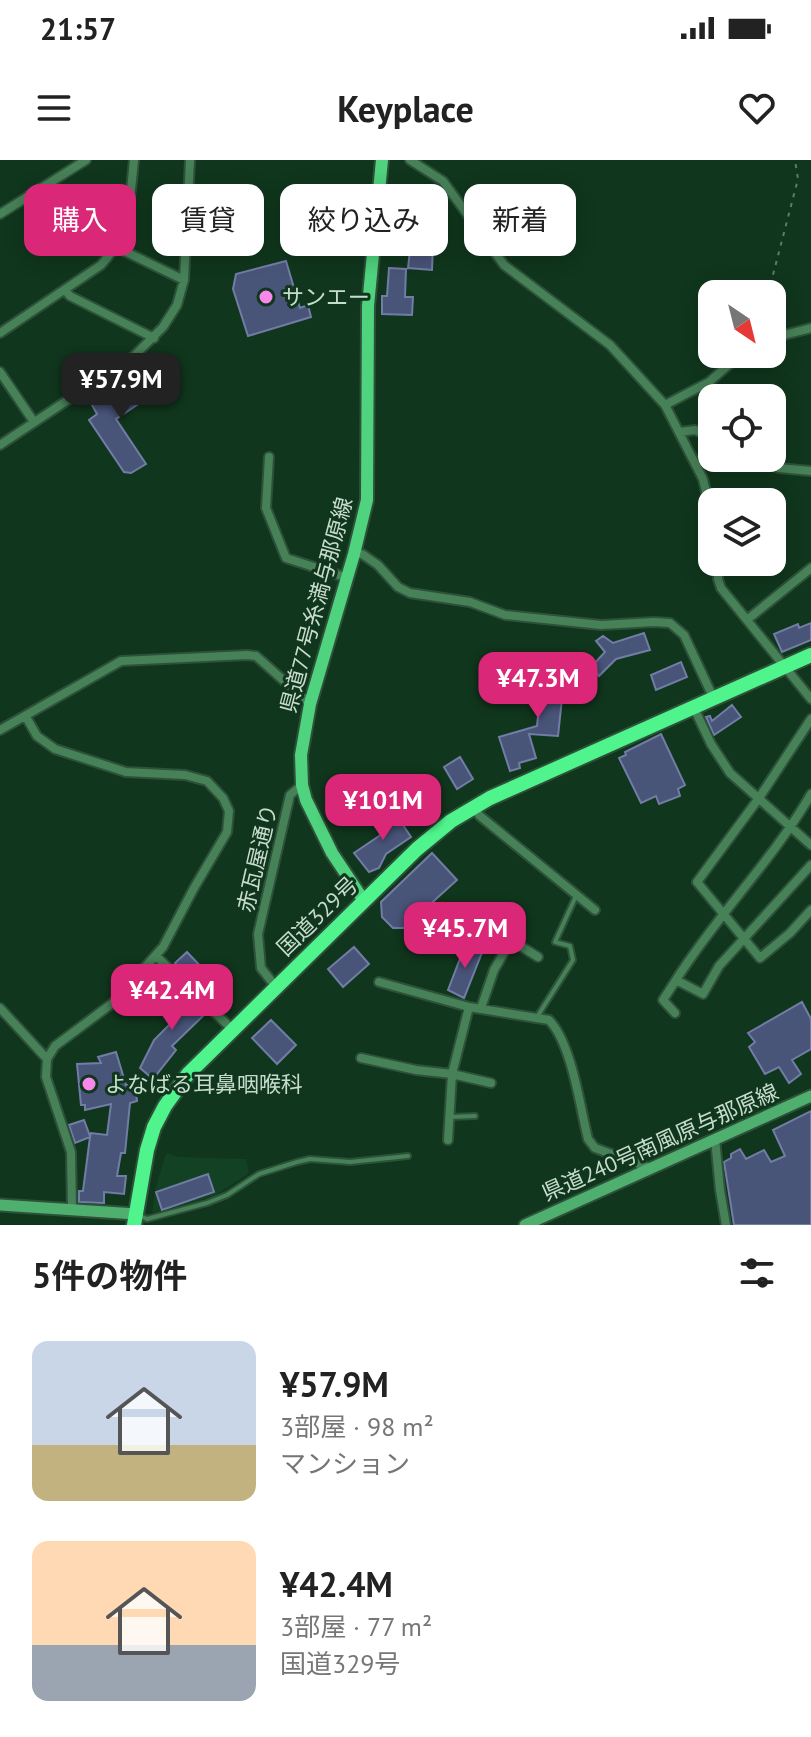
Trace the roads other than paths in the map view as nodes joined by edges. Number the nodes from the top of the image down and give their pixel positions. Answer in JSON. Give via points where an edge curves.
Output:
{"nodes":[{"id":1,"x":86,"y":160,"type":"edge"},
{"id":2,"x":134,"y":160,"type":"edge"},
{"id":3,"x":190,"y":160,"type":"edge"},
{"id":4,"x":382,"y":160,"type":"edge"},
{"id":5,"x":410,"y":160,"type":"edge"},
{"id":6,"x":132,"y":184,"type":"edge"},
{"id":7,"x":0,"y":214,"type":"edge"},
{"id":8,"x":108,"y":256,"type":"edge"},
{"id":9,"x":135,"y":256,"type":"edge"},
{"id":10,"x":184,"y":280,"type":"junction"},
{"id":11,"x":65,"y":290,"type":"junction"},
{"id":12,"x":811,"y":328,"type":"edge"},
{"id":13,"x":0,"y":333,"type":"edge"},
{"id":14,"x":786,"y":334,"type":"edge"},
{"id":15,"x":154,"y":338,"type":"junction"},
{"id":16,"x":725,"y":368,"type":"edge"},
{"id":17,"x":0,"y":372,"type":"edge"},
{"id":18,"x":665,"y":405,"type":"junction"},
{"id":19,"x":34,"y":422,"type":"junction"},
{"id":20,"x":698,"y":431,"type":"edge"},
{"id":21,"x":680,"y":432,"type":"junction"},
{"id":22,"x":0,"y":445,"type":"edge"},
{"id":23,"x":269,"y":457,"type":"dead end"},
{"id":24,"x":786,"y":469,"type":"edge"},
{"id":25,"x":811,"y":471,"type":"edge"},
{"id":26,"x":705,"y":488,"type":"edge"},
{"id":27,"x":354,"y":554,"type":"junction"},
{"id":28,"x":811,"y":568,"type":"edge"},
{"id":29,"x":718,"y":576,"type":"edge"},
{"id":30,"x":348,"y":578,"type":"junction"},
{"id":31,"x":748,"y":619,"type":"junction"},
{"id":32,"x":811,"y":655,"type":"edge"},
{"id":33,"x":783,"y":667,"type":"junction"},
{"id":34,"x":713,"y":697,"type":"junction"},
{"id":35,"x":811,"y":699,"type":"edge"},
{"id":36,"x":310,"y":704,"type":"junction"},
{"id":37,"x":693,"y":706,"type":"junction"},
{"id":38,"x":26,"y":717,"type":"junction"},
{"id":39,"x":811,"y":719,"type":"edge"},
{"id":40,"x":0,"y":730,"type":"edge"},
{"id":41,"x":302,"y":785,"type":"junction"},
{"id":42,"x":811,"y":794,"type":"edge"},
{"id":43,"x":759,"y":798,"type":"junction"},
{"id":44,"x":473,"y":807,"type":"junction"},
{"id":45,"x":790,"y":826,"type":"junction"},
{"id":46,"x":810,"y":842,"type":"edge"},
{"id":47,"x":811,"y":865,"type":"edge"},
{"id":48,"x":577,"y":894,"type":"junction"},
{"id":49,"x":364,"y":901,"type":"junction"},
{"id":50,"x":595,"y":910,"type":"dead end"},
{"id":51,"x":811,"y":910,"type":"edge"},
{"id":52,"x":724,"y":914,"type":"junction"},
{"id":53,"x":745,"y":939,"type":"junction"},
{"id":54,"x":156,"y":956,"type":"junction"},
{"id":55,"x":538,"y":957,"type":"dead end"},
{"id":56,"x":676,"y":980,"type":"junction"},
{"id":57,"x":379,"y":982,"type":"dead end"},
{"id":58,"x":276,"y":987,"type":"junction"},
{"id":59,"x":469,"y":1007,"type":"junction"},
{"id":60,"x":0,"y":1008,"type":"edge"},
{"id":61,"x":481,"y":1008,"type":"junction"},
{"id":62,"x":675,"y":1013,"type":"dead end"},
{"id":63,"x":537,"y":1017,"type":"junction"},
{"id":64,"x":233,"y":1030,"type":"junction"},
{"id":65,"x":361,"y":1058,"type":"dead end"},
{"id":66,"x":47,"y":1059,"type":"junction"},
{"id":67,"x":452,"y":1074,"type":"junction"},
{"id":68,"x":491,"y":1083,"type":"dead end"},
{"id":69,"x":811,"y":1096,"type":"edge"},
{"id":70,"x":475,"y":1116,"type":"dead end"},
{"id":71,"x":450,"y":1117,"type":"junction"},
{"id":72,"x":715,"y":1139,"type":"junction"},
{"id":73,"x":448,"y":1140,"type":"dead end"},
{"id":74,"x":408,"y":1156,"type":"dead end"},
{"id":75,"x":650,"y":1168,"type":"junction"},
{"id":76,"x":0,"y":1205,"type":"edge"},
{"id":77,"x":72,"y":1209,"type":"junction"},
{"id":78,"x":135,"y":1219,"type":"edge"},
{"id":79,"x":525,"y":1225,"type":"edge"},
{"id":80,"x":726,"y":1225,"type":"edge"}],
"edges":[{"from":1,"to":7,"type":"street"},
{"from":2,"to":6,"type":"street"},
{"from":3,"to":10,"type":"street"},
{"from":4,"to":27,"type":"main road","name":"県道77号糸満与那原線","via":[[368,306],[367,500]]},
{"from":5,"to":18,"type":"street","via":[[443,181],[504,265],[610,345]]},
{"from":8,"to":11,"type":"street"},
{"from":9,"to":10,"type":"street"},
{"from":10,"to":15,"type":"street","via":[[177,305]]},
{"from":11,"to":13,"type":"street"},
{"from":11,"to":15,"type":"street"},
{"from":12,"to":14,"type":"street"},
{"from":15,"to":19,"type":"street"},
{"from":16,"to":18,"type":"street"},
{"from":17,"to":19,"type":"street"},
{"from":18,"to":21,"type":"street"},
{"from":19,"to":22,"type":"street"},
{"from":20,"to":21,"type":"street"},
{"from":21,"to":26,"type":"street"},
{"from":23,"to":30,"type":"street","via":[[266,508],[286,558]]},
{"from":24,"to":25,"type":"street"},
{"from":27,"to":30,"type":"main road","name":"県道77号糸満与那原線"},
{"from":27,"to":34,"type":"street","via":[[378,565],[410,593],[470,602],[505,615],[601,625],[670,623],[684,635]]},
{"from":28,"to":31,"type":"street"},
{"from":29,"to":31,"type":"street","via":[[721,588]]},
{"from":30,"to":36,"type":"main road","name":"県道77号糸満与那原線"},
{"from":31,"to":33,"type":"street"},
{"from":32,"to":33,"type":"highway","name":"国道329号"},
{"from":33,"to":34,"type":"highway","name":"国道329号"},
{"from":33,"to":35,"type":"street"},
{"from":34,"to":37,"type":"highway","name":"国道329号"},
{"from":36,"to":38,"type":"street","via":[[256,656],[167,658],[121,661]]},
{"from":36,"to":41,"type":"main road","name":"県道77号糸満与那原線"},
{"from":37,"to":43,"type":"street","via":[[730,773]]},
{"from":37,"to":44,"type":"highway","name":"国道329号"},
{"from":38,"to":40,"type":"street"},
{"from":38,"to":54,"type":"street","via":[[37,736],[55,749],[126,772],[199,778],[223,798],[229,811],[227,832]]},
{"from":39,"to":43,"type":"street"},
{"from":41,"to":49,"type":"main road","name":"県道77号糸満与那原線","via":[[318,827]]},
{"from":41,"to":58,"type":"street","name":"赤瓦屋通り","via":[[290,795],[258,934],[261,968]]},
{"from":42,"to":45,"type":"street"},
{"from":43,"to":45,"type":"street"},
{"from":43,"to":52,"type":"street","via":[[697,882]]},
{"from":44,"to":48,"type":"street"},
{"from":44,"to":49,"type":"highway","name":"国道329号","via":[[417,849]]},
{"from":45,"to":46,"type":"street"},
{"from":45,"to":52,"type":"street"},
{"from":47,"to":53,"type":"street"},
{"from":48,"to":50,"type":"street"},
{"from":48,"to":63,"type":"lane","via":[[555,942],[570,946],[573,960]]},
{"from":49,"to":58,"type":"highway","name":"国道329号"},
{"from":51,"to":53,"type":"street","via":[[760,958]]},
{"from":52,"to":53,"type":"street"},
{"from":52,"to":56,"type":"street"},
{"from":53,"to":56,"type":"street","via":[[719,966],[703,994]]},
{"from":54,"to":64,"type":"street"},
{"from":54,"to":66,"type":"street","via":[[114,1002],[55,1046]]},
{"from":55,"to":61,"type":"street","via":[[511,940]]},
{"from":56,"to":62,"type":"street","via":[[663,1000]]},
{"from":57,"to":59,"type":"street"},
{"from":58,"to":64,"type":"highway","name":"国道329号"},
{"from":59,"to":61,"type":"street"},
{"from":59,"to":67,"type":"street"},
{"from":60,"to":66,"type":"street"},
{"from":61,"to":63,"type":"street"},
{"from":63,"to":75,"type":"street","via":[[556,1028],[588,1139],[595,1148]]},
{"from":64,"to":78,"type":"highway","name":"国道329号","via":[[188,1074],[165,1106],[147,1150]]},
{"from":65,"to":67,"type":"street"},
{"from":66,"to":77,"type":"street","via":[[46,1077],[71,1152]]},
{"from":67,"to":68,"type":"street"},
{"from":67,"to":71,"type":"street"},
{"from":69,"to":72,"type":"main road","name":"県道240号南風原与那原線"},
{"from":70,"to":71,"type":"lane"},
{"from":71,"to":73,"type":"street"},
{"from":72,"to":75,"type":"main road","name":"県道240号南風原与那原線"},
{"from":72,"to":80,"type":"street"},
{"from":74,"to":78,"type":"lane","via":[[350,1162],[310,1159],[259,1174],[207,1203]]},
{"from":75,"to":79,"type":"main road","name":"県道240号南風原与那原線"},
{"from":76,"to":77,"type":"main road"},
{"from":77,"to":78,"type":"main road"}]}
